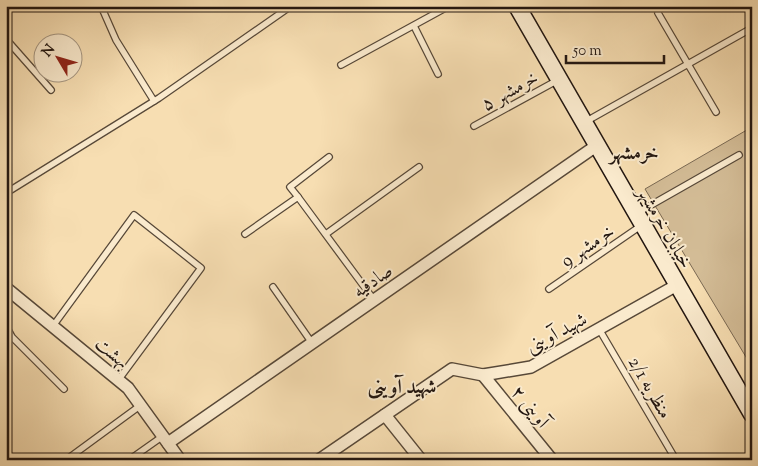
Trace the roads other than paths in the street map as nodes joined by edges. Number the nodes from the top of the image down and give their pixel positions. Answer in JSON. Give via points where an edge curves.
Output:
{"nodes":[{"id":1,"x":101,"y":6,"type":"edge"},
{"id":2,"x":291,"y":6,"type":"edge"},
{"id":3,"x":448,"y":6,"type":"edge"},
{"id":4,"x":517,"y":6,"type":"edge"},
{"id":5,"x":658,"y":13,"type":"dead end"},
{"id":6,"x":414,"y":26,"type":"junction"},
{"id":7,"x":752,"y":28,"type":"edge"},
{"id":8,"x":6,"y":39,"type":"edge"},
{"id":9,"x":688,"y":63,"type":"junction"},
{"id":10,"x":341,"y":65,"type":"dead end"},
{"id":11,"x":438,"y":74,"type":"dead end"},
{"id":12,"x":558,"y":80,"type":"junction"},
{"id":13,"x":51,"y":90,"type":"dead end"},
{"id":14,"x":154,"y":101,"type":"junction"},
{"id":15,"x":716,"y":112,"type":"dead end"},
{"id":16,"x":583,"y":123,"type":"junction"},
{"id":17,"x":474,"y":126,"type":"dead end"},
{"id":18,"x":596,"y":146,"type":"junction"},
{"id":19,"x":739,"y":155,"type":"dead end"},
{"id":20,"x":329,"y":157,"type":"dead end"},
{"id":21,"x":419,"y":167,"type":"dead end"},
{"id":22,"x":6,"y":193,"type":"edge"},
{"id":23,"x":298,"y":198,"type":"junction"},
{"id":24,"x":639,"y":220,"type":"junction"},
{"id":25,"x":245,"y":234,"type":"dead end"},
{"id":26,"x":326,"y":234,"type":"junction"},
{"id":27,"x":677,"y":286,"type":"junction"},
{"id":28,"x":273,"y":287,"type":"dead end"},
{"id":29,"x":6,"y":288,"type":"edge"},
{"id":30,"x":549,"y":289,"type":"dead end"},
{"id":31,"x":374,"y":300,"type":"junction"},
{"id":32,"x":6,"y":326,"type":"edge"},
{"id":33,"x":53,"y":326,"type":"junction"},
{"id":34,"x":599,"y":329,"type":"junction"},
{"id":35,"x":312,"y":343,"type":"junction"},
{"id":36,"x":483,"y":375,"type":"junction"},
{"id":37,"x":119,"y":379,"type":"junction"},
{"id":38,"x":64,"y":389,"type":"dead end"},
{"id":39,"x":141,"y":406,"type":"junction"},
{"id":40,"x":752,"y":414,"type":"edge"},
{"id":41,"x":385,"y":415,"type":"junction"},
{"id":42,"x":165,"y":439,"type":"junction"},
{"id":43,"x":66,"y":460,"type":"edge"},
{"id":44,"x":129,"y":460,"type":"edge"},
{"id":45,"x":180,"y":460,"type":"edge"},
{"id":46,"x":319,"y":460,"type":"edge"},
{"id":47,"x":421,"y":460,"type":"edge"},
{"id":48,"x":552,"y":460,"type":"edge"},
{"id":49,"x":676,"y":460,"type":"edge"}],
"edges":[{"from":1,"to":14,"type":"lane","via":[[116,40]]},
{"from":2,"to":14,"type":"lane"},
{"from":3,"to":6,"type":"lane"},
{"from":4,"to":12,"type":"street","name":"خیابان خرمشهر"},
{"from":5,"to":9,"type":"lane"},
{"from":6,"to":10,"type":"lane"},
{"from":6,"to":11,"type":"lane"},
{"from":7,"to":9,"type":"lane"},
{"from":8,"to":13,"type":"lane"},
{"from":9,"to":15,"type":"lane"},
{"from":9,"to":16,"type":"lane"},
{"from":12,"to":16,"type":"street","name":"خیابان خرمشهر"},
{"from":12,"to":17,"type":"lane","name":"خرمشهر ۵"},
{"from":14,"to":22,"type":"lane"},
{"from":16,"to":18,"type":"street","name":"خیابان خرمشهر"},
{"from":18,"to":24,"type":"street","name":"خیابان خرمشهر"},
{"from":18,"to":31,"type":"street","name":"صادقیه"},
{"from":19,"to":24,"type":"lane","name":"خرمشهر 9"},
{"from":20,"to":23,"type":"lane","via":[[290,186]]},
{"from":21,"to":26,"type":"lane"},
{"from":23,"to":25,"type":"lane"},
{"from":23,"to":26,"type":"lane"},
{"from":24,"to":27,"type":"street","name":"خیابان خرمشهر"},
{"from":24,"to":30,"type":"lane","name":"خرمشهر 9"},
{"from":26,"to":31,"type":"lane"},
{"from":27,"to":34,"type":"street","name":"شهید آوینی"},
{"from":27,"to":40,"type":"street","name":"خیابان خرمشهر"},
{"from":28,"to":35,"type":"lane"},
{"from":29,"to":33,"type":"street","name":"بهشت"},
{"from":31,"to":35,"type":"street","name":"صادقیه"},
{"from":32,"to":38,"type":"lane","via":[[12,337]]},
{"from":33,"to":37,"type":"street","name":"بهشت"},
{"from":33,"to":37,"type":"lane","via":[[134,215],[201,268]]},
{"from":34,"to":36,"type":"street","name":"شهید آوینی","via":[[532,367]]},
{"from":34,"to":49,"type":"lane","name":"منظریه 2/1"},
{"from":35,"to":42,"type":"street","name":"صادقیه"},
{"from":36,"to":41,"type":"street","name":"شهید آوینی","via":[[452,369]]},
{"from":36,"to":48,"type":"street","name":"آوینی ۲"},
{"from":37,"to":39,"type":"street","name":"بهشت"},
{"from":39,"to":42,"type":"street","name":"بهشت"},
{"from":39,"to":43,"type":"lane"},
{"from":41,"to":46,"type":"street","name":"شهید آوینی"},
{"from":41,"to":47,"type":"street"},
{"from":42,"to":44,"type":"lane"},
{"from":42,"to":45,"type":"street","name":"بهشت"}]}
